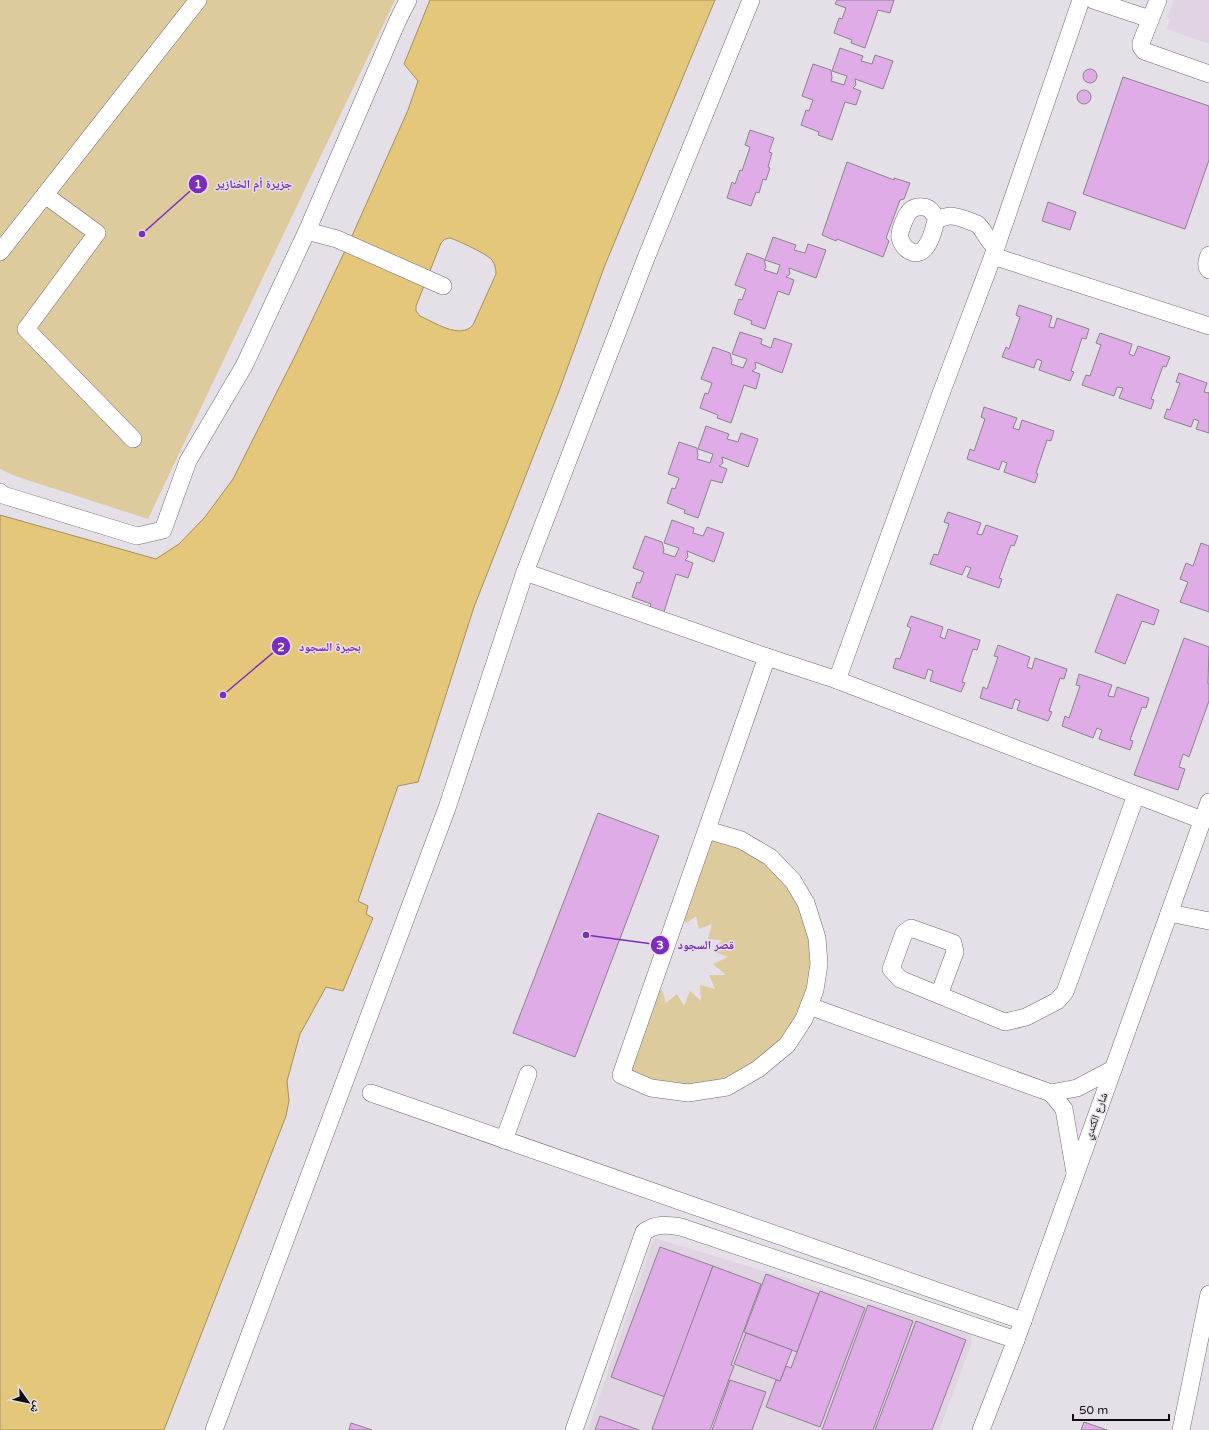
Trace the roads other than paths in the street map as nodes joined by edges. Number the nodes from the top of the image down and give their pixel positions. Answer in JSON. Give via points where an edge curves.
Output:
{"nodes":[{"id":1,"x":198,"y":0,"type":"edge"},
{"id":2,"x":408,"y":0,"type":"edge"},
{"id":3,"x":751,"y":0,"type":"edge"},
{"id":4,"x":1081,"y":0,"type":"edge"},
{"id":5,"x":1093,"y":0,"type":"edge"},
{"id":6,"x":1158,"y":0,"type":"edge"},
{"id":7,"x":1150,"y":19,"type":"junction"},
{"id":8,"x":1209,"y":74,"type":"edge"},
{"id":9,"x":45,"y":194,"type":"junction"},
{"id":10,"x":936,"y":217,"type":"dead end"},
{"id":11,"x":307,"y":231,"type":"junction"},
{"id":12,"x":995,"y":251,"type":"junction"},
{"id":13,"x":0,"y":252,"type":"edge"},
{"id":14,"x":1209,"y":255,"type":"edge"},
{"id":15,"x":1209,"y":270,"type":"edge"},
{"id":16,"x":443,"y":286,"type":"dead end"},
{"id":17,"x":1209,"y":326,"type":"edge"},
{"id":18,"x":132,"y":439,"type":"dead end"},
{"id":19,"x":0,"y":492,"type":"edge"},
{"id":20,"x":525,"y":572,"type":"junction"},
{"id":21,"x":768,"y":657,"type":"junction"},
{"id":22,"x":837,"y":680,"type":"junction"},
{"id":23,"x":1136,"y":795,"type":"junction"},
{"id":24,"x":1209,"y":802,"type":"edge"},
{"id":25,"x":1202,"y":820,"type":"junction"},
{"id":26,"x":707,"y":830,"type":"junction"},
{"id":27,"x":1170,"y":913,"type":"junction"},
{"id":28,"x":1209,"y":921,"type":"edge"},
{"id":29,"x":939,"y":995,"type":"dead end"},
{"id":30,"x":809,"y":1006,"type":"junction"},
{"id":31,"x":1113,"y":1070,"type":"junction"},
{"id":32,"x":528,"y":1074,"type":"dead end"},
{"id":33,"x":371,"y":1093,"type":"dead end"},
{"id":34,"x":1051,"y":1093,"type":"junction"},
{"id":35,"x":504,"y":1140,"type":"junction"},
{"id":36,"x":1075,"y":1176,"type":"junction"},
{"id":37,"x":1209,"y":1294,"type":"edge"},
{"id":38,"x":1023,"y":1321,"type":"junction"},
{"id":39,"x":1016,"y":1340,"type":"junction"},
{"id":40,"x":214,"y":1430,"type":"edge"},
{"id":41,"x":574,"y":1430,"type":"edge"},
{"id":42,"x":981,"y":1430,"type":"edge"},
{"id":43,"x":1181,"y":1430,"type":"edge"}],
"edges":[{"from":1,"to":9,"type":"street"},
{"from":2,"to":11,"type":"street"},
{"from":3,"to":20,"type":"street","via":[[646,258]]},
{"from":4,"to":12,"type":"street"},
{"from":5,"to":7,"type":"street"},
{"from":6,"to":7,"type":"street"},
{"from":7,"to":8,"type":"street","via":[[1140,43],[1144,51]]},
{"from":9,"to":13,"type":"street"},
{"from":9,"to":18,"type":"street","via":[[97,233],[26,329]]},
{"from":10,"to":12,"type":"street","via":[[949,216],[976,224]]},
{"from":11,"to":16,"type":"street","via":[[337,240]]},
{"from":11,"to":19,"type":"street","via":[[244,366],[188,461],[164,530],[137,536]]},
{"from":12,"to":17,"type":"street"},
{"from":12,"to":22,"type":"street"},
{"from":14,"to":15,"type":"street"},
{"from":20,"to":21,"type":"street"},
{"from":20,"to":40,"type":"street","via":[[447,808]]},
{"from":21,"to":22,"type":"street"},
{"from":21,"to":26,"type":"street"},
{"from":22,"to":23,"type":"street"},
{"from":23,"to":25,"type":"street"},
{"from":23,"to":29,"type":"street","via":[[1065,992],[1057,1001],[1026,1017],[1005,1022]]},
{"from":24,"to":25,"type":"street","name":"شارع الكندي"},
{"from":25,"to":27,"type":"street","name":"شارع الكندي"},
{"from":26,"to":30,"type":"street","via":[[741,840],[770,857],[793,881],[806,903],[818,938],[819,964],[815,990]]},
{"from":26,"to":30,"type":"street","via":[[621,1075],[651,1088],[688,1093],[727,1087],[758,1069],[787,1045],[804,1019]]},
{"from":27,"to":28,"type":"street"},
{"from":27,"to":31,"type":"street","name":"شارع الكندي"},
{"from":30,"to":34,"type":"street"},
{"from":31,"to":34,"type":"street","via":[[1077,1088]]},
{"from":31,"to":36,"type":"street","name":"شارع الكندي"},
{"from":32,"to":35,"type":"street"},
{"from":33,"to":35,"type":"street"},
{"from":34,"to":36,"type":"street","via":[[1064,1109]]},
{"from":35,"to":38,"type":"street"},
{"from":36,"to":38,"type":"street","name":"شارع الكندي"},
{"from":37,"to":43,"type":"street"},
{"from":38,"to":39,"type":"street","name":"شارع الكندي"},
{"from":39,"to":41,"type":"street","via":[[681,1227],[651,1226],[644,1232]]},
{"from":39,"to":42,"type":"street","name":"شارع الكندي"}]}
